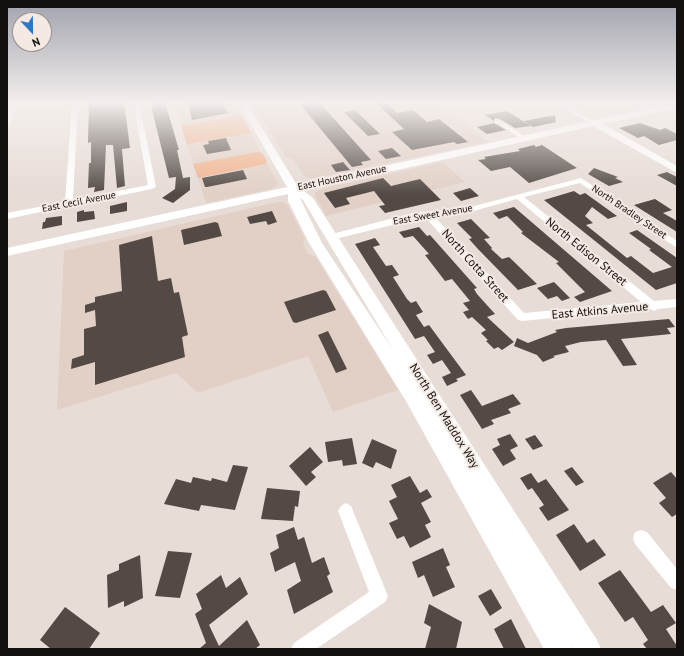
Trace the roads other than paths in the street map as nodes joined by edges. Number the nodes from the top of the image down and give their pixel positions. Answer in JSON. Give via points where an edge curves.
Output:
{"nodes":[{"id":1,"x":73,"y":133,"type":"edge"},
{"id":2,"x":142,"y":133,"type":"edge"},
{"id":3,"x":260,"y":133,"type":"edge"},
{"id":4,"x":515,"y":133,"type":"edge"},
{"id":5,"x":549,"y":133,"type":"edge"},
{"id":6,"x":611,"y":133,"type":"edge"},
{"id":7,"x":524,"y":138,"type":"junction"},
{"id":8,"x":677,"y":170,"type":"edge"},
{"id":9,"x":581,"y":180,"type":"joint"},
{"id":10,"x":294,"y":189,"type":"junction"},
{"id":11,"x":518,"y":196,"type":"junction"},
{"id":12,"x":69,"y":204,"type":"junction"},
{"id":13,"x":428,"y":214,"type":"junction"},
{"id":14,"x":7,"y":216,"type":"edge"},
{"id":15,"x":330,"y":237,"type":"junction"},
{"id":16,"x":677,"y":245,"type":"edge"},
{"id":17,"x":7,"y":252,"type":"edge"},
{"id":18,"x":677,"y":303,"type":"edge"},
{"id":19,"x":654,"y":307,"type":"junction"},
{"id":20,"x":522,"y":318,"type":"joint"},
{"id":21,"x":346,"y":511,"type":"dead end"},
{"id":22,"x":642,"y":538,"type":"dead end"},
{"id":23,"x":677,"y":582,"type":"edge"},
{"id":24,"x":300,"y":649,"type":"edge"},
{"id":25,"x":559,"y":649,"type":"edge"},
{"id":26,"x":588,"y":649,"type":"edge"}],
"edges":[{"from":1,"to":12,"type":"street"},
{"from":2,"to":12,"type":"street","name":"East Cecil Avenue","via":[[152,187]]},
{"from":3,"to":10,"type":"main road","name":"North Ben Maddox Way"},
{"from":4,"to":7,"type":"street"},
{"from":5,"to":7,"type":"main road","name":"East Houston Avenue"},
{"from":6,"to":8,"type":"main road"},
{"from":7,"to":10,"type":"main road","name":"East Houston Avenue"},
{"from":9,"to":11,"type":"street","name":"East Sweet Avenue"},
{"from":9,"to":16,"type":"street","name":"North Bradley Street"},
{"from":10,"to":15,"type":"main road","name":"North Ben Maddox Way","via":[[306,197]]},
{"from":10,"to":17,"type":"main road","name":"East Houston Avenue"},
{"from":10,"to":25,"type":"main road","name":"North Ben Maddox Way","via":[[294,201],[316,243],[413,397]]},
{"from":11,"to":13,"type":"street","name":"East Sweet Avenue","via":[[459,212]]},
{"from":11,"to":19,"type":"street","name":"North Edison Street"},
{"from":12,"to":14,"type":"street","name":"East Cecil Avenue"},
{"from":13,"to":15,"type":"street","name":"East Sweet Avenue"},
{"from":13,"to":20,"type":"street","name":"North Cotta Street"},
{"from":15,"to":26,"type":"main road","name":"North Ben Maddox Way"},
{"from":18,"to":19,"type":"street","name":"East Atkins Avenue"},
{"from":19,"to":20,"type":"street","name":"East Atkins Avenue"},
{"from":21,"to":24,"type":"street","via":[[379,596]]},
{"from":22,"to":23,"type":"street"}]}
